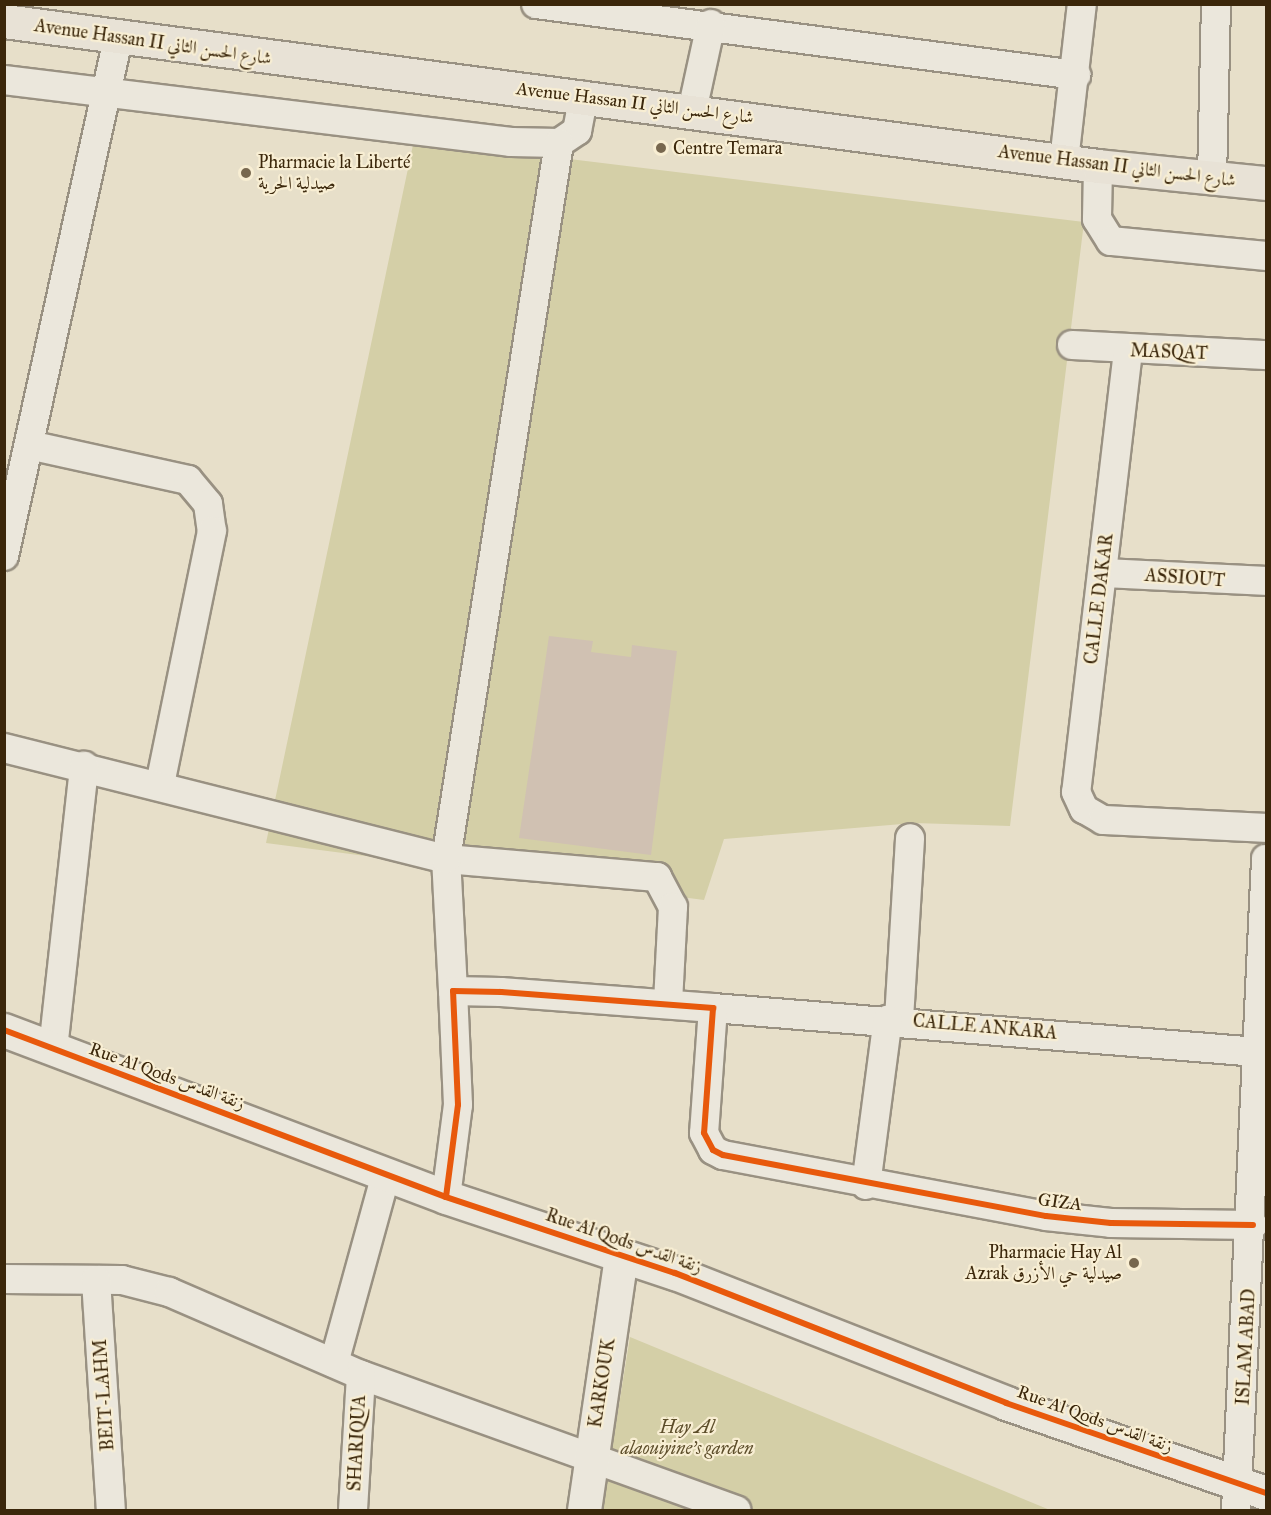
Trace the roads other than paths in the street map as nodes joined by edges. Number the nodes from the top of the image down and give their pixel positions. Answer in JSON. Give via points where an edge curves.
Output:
{"nodes":[{"id":1,"x":536,"y":4,"type":"edge"},
{"id":2,"x":1082,"y":4,"type":"edge"},
{"id":3,"x":1215,"y":4,"type":"edge"},
{"id":4,"x":4,"y":21,"type":"edge"},
{"id":5,"x":711,"y":24,"type":"junction"},
{"id":6,"x":118,"y":39,"type":"junction"},
{"id":7,"x":1076,"y":75,"type":"junction"},
{"id":8,"x":4,"y":80,"type":"edge"},
{"id":9,"x":106,"y":92,"type":"junction"},
{"id":10,"x":584,"y":96,"type":"junction"},
{"id":11,"x":692,"y":111,"type":"junction"},
{"id":12,"x":559,"y":143,"type":"junction"},
{"id":13,"x":1064,"y":161,"type":"junction"},
{"id":14,"x":1098,"y":166,"type":"junction"},
{"id":15,"x":1212,"y":179,"type":"junction"},
{"id":16,"x":1266,"y":183,"type":"edge"},
{"id":17,"x":1266,"y":256,"type":"edge"},
{"id":18,"x":1072,"y":345,"type":"dead end"},
{"id":19,"x":1128,"y":351,"type":"junction"},
{"id":20,"x":1266,"y":356,"type":"edge"},
{"id":21,"x":29,"y":445,"type":"junction"},
{"id":22,"x":4,"y":556,"type":"edge"},
{"id":23,"x":1103,"y":573,"type":"junction"},
{"id":24,"x":1266,"y":581,"type":"edge"},
{"id":25,"x":4,"y":748,"type":"edge"},
{"id":26,"x":84,"y":766,"type":"junction"},
{"id":27,"x":160,"y":784,"type":"junction"},
{"id":28,"x":1266,"y":828,"type":"edge"},
{"id":29,"x":910,"y":838,"type":"dead end"},
{"id":30,"x":446,"y":859,"type":"junction"},
{"id":31,"x":1266,"y":859,"type":"edge"},
{"id":32,"x":453,"y":992,"type":"junction"},
{"id":33,"x":668,"y":1004,"type":"junction"},
{"id":34,"x":712,"y":1008,"type":"junction"},
{"id":35,"x":894,"y":1019,"type":"junction"},
{"id":36,"x":4,"y":1030,"type":"edge"},
{"id":37,"x":53,"y":1049,"type":"junction"},
{"id":38,"x":1257,"y":1052,"type":"junction"},
{"id":39,"x":1261,"y":1120,"type":"edge"},
{"id":40,"x":386,"y":1174,"type":"junction"},
{"id":41,"x":866,"y":1185,"type":"junction"},
{"id":42,"x":446,"y":1197,"type":"junction"},
{"id":43,"x":1253,"y":1225,"type":"junction"},
{"id":44,"x":621,"y":1255,"type":"junction"},
{"id":45,"x":4,"y":1279,"type":"edge"},
{"id":46,"x":96,"y":1280,"type":"junction"},
{"id":47,"x":334,"y":1364,"type":"junction"},
{"id":48,"x":361,"y":1375,"type":"junction"},
{"id":49,"x":590,"y":1458,"type":"junction"},
{"id":50,"x":1247,"y":1496,"type":"edge"},
{"id":51,"x":111,"y":1510,"type":"edge"},
{"id":52,"x":353,"y":1510,"type":"edge"},
{"id":53,"x":584,"y":1510,"type":"edge"},
{"id":54,"x":736,"y":1510,"type":"edge"}],
"edges":[{"from":1,"to":5,"type":"street"},
{"from":2,"to":7,"type":"street"},
{"from":3,"to":15,"type":"street"},
{"from":4,"to":6,"type":"main road","name":"Avenue Hassan II شارع الحسن الثاني"},
{"from":5,"to":7,"type":"street"},
{"from":5,"to":11,"type":"street"},
{"from":6,"to":9,"type":"street"},
{"from":6,"to":10,"type":"main road","name":"Avenue Hassan II شارع الحسن الثاني"},
{"from":7,"to":13,"type":"street"},
{"from":8,"to":9,"type":"street"},
{"from":9,"to":12,"type":"street","via":[[511,142]]},
{"from":9,"to":21,"type":"street"},
{"from":10,"to":11,"type":"main road","name":"Avenue Hassan II شارع الحسن الثاني"},
{"from":10,"to":12,"type":"street","via":[[577,131]]},
{"from":11,"to":13,"type":"main road","name":"Avenue Hassan II شارع الحسن الثاني"},
{"from":12,"to":30,"type":"street"},
{"from":13,"to":14,"type":"main road","name":"Avenue Hassan II شارع الحسن الثاني"},
{"from":14,"to":15,"type":"main road","name":"Avenue Hassan II شارع الحسن الثاني"},
{"from":14,"to":17,"type":"street","via":[[1097,219],[1111,241]]},
{"from":15,"to":16,"type":"main road","name":"Avenue Hassan II شارع الحسن الثاني"},
{"from":18,"to":19,"type":"street","name":"MASQAT"},
{"from":19,"to":20,"type":"street","name":"MASQAT"},
{"from":19,"to":23,"type":"street","name":"CALLE DAKAR"},
{"from":21,"to":22,"type":"street"},
{"from":21,"to":27,"type":"street","via":[[188,480],[208,504],[212,531]]},
{"from":23,"to":24,"type":"street","name":"ASSIOUT"},
{"from":23,"to":28,"type":"street","name":"CALLE DAKAR","via":[[1076,792],[1092,816],[1116,821]]},
{"from":25,"to":26,"type":"street"},
{"from":26,"to":27,"type":"street"},
{"from":26,"to":37,"type":"street"},
{"from":27,"to":30,"type":"street"},
{"from":29,"to":35,"type":"street"},
{"from":30,"to":32,"type":"street"},
{"from":30,"to":33,"type":"street","via":[[657,877],[673,907]]},
{"from":31,"to":38,"type":"street","name":"ISLAM ABAD"},
{"from":32,"to":33,"type":"street","name":"CALLE ANKARA"},
{"from":32,"to":42,"type":"street","via":[[458,1105]]},
{"from":33,"to":34,"type":"street","name":"CALLE ANKARA"},
{"from":34,"to":35,"type":"street","name":"CALLE ANKARA"},
{"from":34,"to":41,"type":"street","name":"GIZA","via":[[704,1133],[713,1150]]},
{"from":35,"to":38,"type":"street","name":"CALLE ANKARA"},
{"from":35,"to":41,"type":"street"},
{"from":36,"to":37,"type":"street","name":"Rue Al Qods زنقة القدس"},
{"from":37,"to":40,"type":"street","name":"Rue Al Qods زنقة القدس"},
{"from":38,"to":39,"type":"street","name":"ISLAM ABAD"},
{"from":39,"to":43,"type":"street","name":"ISLAM ABAD"},
{"from":40,"to":42,"type":"street","name":"Rue Al Qods زنقة القدس"},
{"from":40,"to":47,"type":"street"},
{"from":41,"to":43,"type":"street","name":"GIZA","via":[[1110,1223]]},
{"from":42,"to":44,"type":"street","name":"Rue Al Qods زنقة القدس"},
{"from":43,"to":50,"type":"street","name":"ISLAM ABAD"},
{"from":44,"to":49,"type":"street","name":"KARKOUK"},
{"from":44,"to":50,"type":"street","name":"Rue Al Qods زنقة القدس"},
{"from":45,"to":46,"type":"street"},
{"from":46,"to":47,"type":"street","via":[[169,1292]]},
{"from":46,"to":51,"type":"street","name":"BEIT-LAHM"},
{"from":47,"to":48,"type":"street"},
{"from":48,"to":49,"type":"street"},
{"from":48,"to":52,"type":"street","name":"SHARIQUA"},
{"from":49,"to":53,"type":"street","name":"KARKOUK"},
{"from":49,"to":54,"type":"street"}]}
